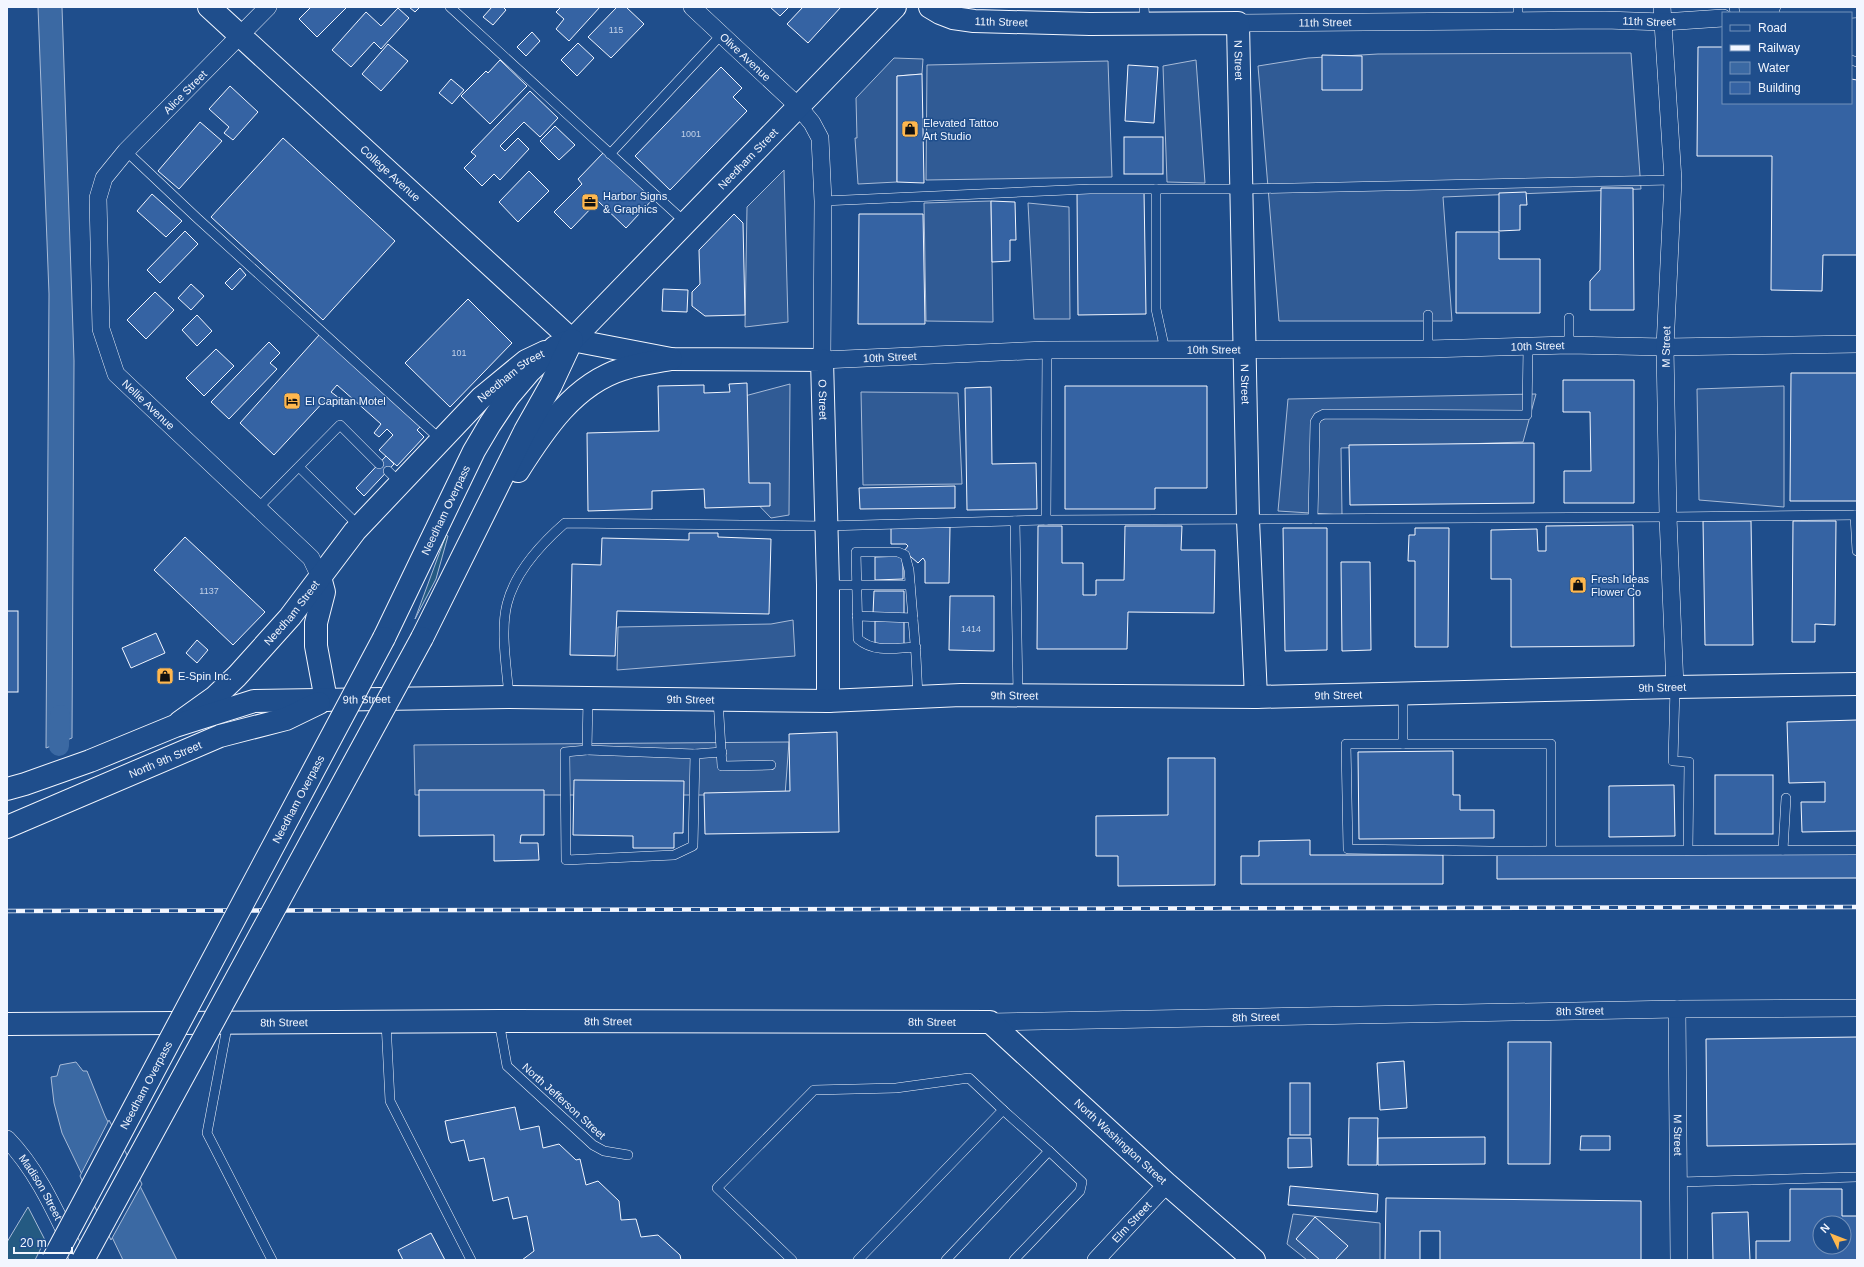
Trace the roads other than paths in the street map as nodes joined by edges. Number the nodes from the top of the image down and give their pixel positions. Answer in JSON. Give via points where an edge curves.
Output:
{"nodes":[{"id":1,"x":209,"y":7,"type":"edge"},
{"id":2,"x":268,"y":7,"type":"edge"},
{"id":3,"x":450,"y":7,"type":"edge"},
{"id":4,"x":692,"y":7,"type":"edge"},
{"id":5,"x":895,"y":7,"type":"edge"},
{"id":6,"x":930,"y":7,"type":"edge"},
{"id":7,"x":1852,"y":10,"type":"edge"},
{"id":8,"x":1809,"y":12,"type":"edge"},
{"id":9,"x":1518,"y":14,"type":"edge"},
{"id":10,"x":1663,"y":14,"type":"edge"},
{"id":11,"x":1144,"y":15,"type":"edge"},
{"id":12,"x":1722,"y":18,"type":"edge"},
{"id":13,"x":1238,"y":23,"type":"junction"},
{"id":14,"x":722,"y":34,"type":"junction"},
{"id":15,"x":240,"y":35,"type":"junction"},
{"id":16,"x":798,"y":106,"type":"junction"},
{"id":17,"x":126,"y":151,"type":"junction"},
{"id":18,"x":610,"y":154,"type":"junction"},
{"id":19,"x":104,"y":178,"type":"joint"},
{"id":20,"x":1673,"y":180,"type":"junction"},
{"id":21,"x":1156,"y":188,"type":"junction"},
{"id":22,"x":1242,"y":189,"type":"junction"},
{"id":23,"x":823,"y":200,"type":"junction"},
{"id":24,"x":686,"y":223,"type":"junction"},
{"id":25,"x":1428,"y":315,"type":"dead end"},
{"id":26,"x":1569,"y":318,"type":"dead end"},
{"id":27,"x":564,"y":344,"type":"junction"},
{"id":28,"x":1857,"y":344,"type":"edge"},
{"id":29,"x":1569,"y":346,"type":"junction"},
{"id":30,"x":1528,"y":347,"type":"junction"},
{"id":31,"x":1665,"y":347,"type":"junction"},
{"id":32,"x":1428,"y":349,"type":"junction"},
{"id":33,"x":1047,"y":350,"type":"junction"},
{"id":34,"x":1165,"y":350,"type":"junction"},
{"id":35,"x":1244,"y":350,"type":"junction"},
{"id":36,"x":671,"y":359,"type":"junction"},
{"id":37,"x":822,"y":360,"type":"junction"},
{"id":38,"x":441,"y":440,"type":"junction"},
{"id":39,"x":379,"y":464,"type":"dead end"},
{"id":40,"x":299,"y":467,"type":"junction"},
{"id":41,"x":257,"y":509,"type":"junction"},
{"id":42,"x":1856,"y":515,"type":"edge"},
{"id":43,"x":1668,"y":517,"type":"junction"},
{"id":44,"x":1313,"y":519,"type":"junction"},
{"id":45,"x":1015,"y":520,"type":"junction"},
{"id":46,"x":1046,"y":520,"type":"junction"},
{"id":47,"x":1248,"y":520,"type":"junction"},
{"id":48,"x":359,"y":526,"type":"junction"},
{"id":49,"x":826,"y":526,"type":"junction"},
{"id":50,"x":1857,"y":551,"type":"edge"},
{"id":51,"x":465,"y":552,"type":"junction"},
{"id":52,"x":320,"y":577,"type":"junction"},
{"id":53,"x":856,"y":584,"type":"junction"},
{"id":54,"x":828,"y":585,"type":"junction"},
{"id":55,"x":910,"y":585,"type":"junction"},
{"id":56,"x":857,"y":616,"type":"junction"},
{"id":57,"x":913,"y":618,"type":"junction"},
{"id":58,"x":916,"y":647,"type":"junction"},
{"id":59,"x":1857,"y":684,"type":"edge"},
{"id":60,"x":1674,"y":687,"type":"junction"},
{"id":61,"x":1403,"y":694,"type":"junction"},
{"id":62,"x":1018,"y":695,"type":"junction"},
{"id":63,"x":509,"y":697,"type":"junction"},
{"id":64,"x":918,"y":697,"type":"junction"},
{"id":65,"x":588,"y":698,"type":"junction"},
{"id":66,"x":1256,"y":698,"type":"junction"},
{"id":67,"x":718,"y":699,"type":"junction"},
{"id":68,"x":326,"y":700,"type":"junction"},
{"id":69,"x":828,"y":701,"type":"junction"},
{"id":70,"x":175,"y":726,"type":"junction"},
{"id":71,"x":1403,"y":744,"type":"junction"},
{"id":72,"x":587,"y":750,"type":"junction"},
{"id":73,"x":722,"y":752,"type":"junction"},
{"id":74,"x":694,"y":754,"type":"junction"},
{"id":75,"x":772,"y":765,"type":"dead end"},
{"id":76,"x":7,"y":789,"type":"edge"},
{"id":77,"x":1786,"y":798,"type":"dead end"},
{"id":78,"x":7,"y":828,"type":"edge"},
{"id":79,"x":1688,"y":850,"type":"junction"},
{"id":80,"x":1783,"y":850,"type":"junction"},
{"id":81,"x":1857,"y":850,"type":"edge"},
{"id":82,"x":1552,"y":851,"type":"junction"},
{"id":83,"x":1857,"y":1008,"type":"edge"},
{"id":84,"x":1677,"y":1010,"type":"junction"},
{"id":85,"x":498,"y":1021,"type":"junction"},
{"id":86,"x":228,"y":1022,"type":"junction"},
{"id":87,"x":386,"y":1022,"type":"junction"},
{"id":88,"x":990,"y":1022,"type":"junction"},
{"id":89,"x":7,"y":1024,"type":"edge"},
{"id":90,"x":1003,"y":1110,"type":"junction"},
{"id":91,"x":7,"y":1140,"type":"edge"},
{"id":92,"x":1049,"y":1150,"type":"junction"},
{"id":93,"x":628,"y":1155,"type":"dead end"},
{"id":94,"x":1857,"y":1177,"type":"edge"},
{"id":95,"x":1679,"y":1182,"type":"junction"},
{"id":96,"x":1167,"y":1184,"type":"junction"},
{"id":97,"x":53,"y":1260,"type":"edge"},
{"id":98,"x":79,"y":1260,"type":"edge"},
{"id":99,"x":83,"y":1260,"type":"edge"},
{"id":100,"x":272,"y":1260,"type":"edge"},
{"id":101,"x":471,"y":1260,"type":"edge"},
{"id":102,"x":792,"y":1260,"type":"edge"},
{"id":103,"x":858,"y":1260,"type":"edge"},
{"id":104,"x":946,"y":1260,"type":"edge"},
{"id":105,"x":1014,"y":1260,"type":"edge"},
{"id":106,"x":1096,"y":1260,"type":"edge"},
{"id":107,"x":1254,"y":1260,"type":"edge"},
{"id":108,"x":1679,"y":1260,"type":"edge"}],
"edges":[{"from":1,"to":15,"type":"main road","name":"College Avenue"},
{"from":2,"to":15,"type":"street","name":"Alice Street"},
{"from":3,"to":18,"type":"lane"},
{"from":4,"to":14,"type":"street","name":"Olive Avenue"},
{"from":5,"to":16,"type":"main road","name":"Needham Street"},
{"from":6,"to":11,"type":"main road","name":"11th Street","via":[[953,18],[974,21]]},
{"from":7,"to":8,"type":"street"},
{"from":9,"to":10,"type":"street","name":"11th Street","via":[[1605,20]]},
{"from":9,"to":13,"type":"street","name":"11th Street"},
{"from":10,"to":12,"type":"street","name":"11th Street"},
{"from":10,"to":20,"type":"street","name":"M Street"},
{"from":11,"to":13,"type":"main road","name":"11th Street"},
{"from":13,"to":22,"type":"main road","name":"N Street"},
{"from":14,"to":16,"type":"street","name":"Olive Avenue"},
{"from":14,"to":18,"type":"lane"},
{"from":15,"to":17,"type":"street","name":"Alice Street"},
{"from":15,"to":27,"type":"main road","name":"College Avenue"},
{"from":16,"to":23,"type":"street","name":"O Street","via":[[820,138]]},
{"from":16,"to":24,"type":"main road","name":"Needham Street"},
{"from":17,"to":19,"type":"street","name":"Alice Street"},
{"from":17,"to":38,"type":"lane"},
{"from":18,"to":24,"type":"lane"},
{"from":19,"to":41,"type":"street","name":"Nellie Avenue","via":[[98,198],[101,329],[116,374]]},
{"from":20,"to":22,"type":"lane"},
{"from":20,"to":31,"type":"street","name":"M Street"},
{"from":21,"to":22,"type":"lane"},
{"from":21,"to":23,"type":"lane","via":[[1090,188]]},
{"from":21,"to":34,"type":"lane","via":[[1156,309]]},
{"from":22,"to":35,"type":"main road","name":"N Street"},
{"from":23,"to":37,"type":"street","name":"O Street"},
{"from":24,"to":27,"type":"main road","name":"Needham Street"},
{"from":25,"to":32,"type":"lane"},
{"from":26,"to":29,"type":"lane"},
{"from":27,"to":36,"type":"main road","name":"10th Street"},
{"from":27,"to":38,"type":"main road","name":"Needham Street","via":[[526,361],[481,398]]},
{"from":27,"to":51,"type":"main road","via":[[551,385],[525,431]]},
{"from":27,"to":97,"type":"main road","name":"Needham Overpass","bridge":true,"via":[[530,371],[508,397],[474,451],[384,638]]},
{"from":28,"to":31,"type":"street","name":"10th Street"},
{"from":29,"to":30,"type":"street","name":"10th Street"},
{"from":29,"to":31,"type":"street","name":"10th Street"},
{"from":30,"to":32,"type":"street","name":"10th Street"},
{"from":30,"to":44,"type":"lane","via":[[1527,415],[1324,414],[1318,417],[1314,422]]},
{"from":31,"to":43,"type":"street","name":"M Street"},
{"from":32,"to":35,"type":"street","name":"10th Street"},
{"from":33,"to":34,"type":"street","name":"10th Street"},
{"from":33,"to":37,"type":"street","name":"10th Street"},
{"from":33,"to":46,"type":"lane"},
{"from":34,"to":35,"type":"street","name":"10th Street"},
{"from":35,"to":47,"type":"main road","name":"N Street"},
{"from":36,"to":37,"type":"main road","name":"10th Street"},
{"from":36,"to":51,"type":"main road","via":[[622,369],[591,384],[579,393],[550,424]]},
{"from":37,"to":49,"type":"main road","name":"O Street"},
{"from":38,"to":48,"type":"main road","name":"Needham Street","via":[[394,477]]},
{"from":39,"to":40,"type":"lane","via":[[340,425]]},
{"from":40,"to":41,"type":"lane"},
{"from":40,"to":48,"type":"lane"},
{"from":41,"to":52,"type":"street","name":"Nellie Avenue","via":[[310,558]]},
{"from":42,"to":43,"type":"lane"},
{"from":42,"to":50,"type":"lane"},
{"from":43,"to":44,"type":"lane"},
{"from":43,"to":60,"type":"street","name":"M Street"},
{"from":44,"to":47,"type":"lane"},
{"from":45,"to":46,"type":"lane"},
{"from":45,"to":49,"type":"lane"},
{"from":45,"to":62,"type":"lane"},
{"from":46,"to":47,"type":"lane"},
{"from":47,"to":66,"type":"main road","name":"N Street"},
{"from":48,"to":52,"type":"main road","name":"Needham Street"},
{"from":49,"to":54,"type":"main road","name":"O Street"},
{"from":49,"to":63,"type":"lane","via":[[565,523],[548,538],[520,574],[507,604],[504,629]]},
{"from":51,"to":99,"type":"main road","bridge":true,"via":[[422,638]]},
{"from":52,"to":68,"type":"main road","via":[[324,592],[316,622],[316,646]]},
{"from":52,"to":70,"type":"main road","name":"Needham Street","via":[[290,618],[230,684],[215,698]]},
{"from":53,"to":54,"type":"lane"},
{"from":53,"to":55,"type":"lane"},
{"from":53,"to":55,"type":"lane","via":[[856,552],[898,552],[905,555]]},
{"from":53,"to":56,"type":"lane"},
{"from":54,"to":69,"type":"main road","name":"O Street"},
{"from":55,"to":57,"type":"lane"},
{"from":56,"to":57,"type":"lane"},
{"from":56,"to":58,"type":"lane","via":[[858,639],[865,646]]},
{"from":57,"to":58,"type":"lane"},
{"from":58,"to":64,"type":"lane"},
{"from":59,"to":60,"type":"main road","name":"9th Street"},
{"from":60,"to":61,"type":"main road","name":"9th Street"},
{"from":60,"to":79,"type":"lane","via":[[1673,762],[1689,762]]},
{"from":61,"to":66,"type":"main road","name":"9th Street"},
{"from":61,"to":71,"type":"lane"},
{"from":62,"to":64,"type":"main road","name":"9th Street"},
{"from":62,"to":66,"type":"main road","name":"9th Street"},
{"from":63,"to":65,"type":"main road","name":"9th Street"},
{"from":63,"to":68,"type":"main road","name":"9th Street"},
{"from":64,"to":69,"type":"main road","name":"9th Street"},
{"from":65,"to":67,"type":"main road","name":"9th Street"},
{"from":65,"to":72,"type":"lane"},
{"from":67,"to":69,"type":"main road","name":"9th Street"},
{"from":67,"to":73,"type":"lane"},
{"from":68,"to":70,"type":"main road","name":"9th Street","via":[[254,701]]},
{"from":68,"to":78,"type":"main road","name":"North 9th Street","via":[[286,719],[220,736]]},
{"from":70,"to":76,"type":"main road","via":[[90,761]]},
{"from":71,"to":82,"type":"lane","via":[[1552,744]]},
{"from":71,"to":82,"type":"lane","via":[[1346,744],[1348,849]]},
{"from":72,"to":74,"type":"lane"},
{"from":72,"to":74,"type":"lane","via":[[565,752],[566,860],[674,855],[693,846]]},
{"from":73,"to":74,"type":"lane"},
{"from":73,"to":75,"type":"lane","via":[[722,766]]},
{"from":77,"to":80,"type":"lane"},
{"from":79,"to":80,"type":"lane"},
{"from":79,"to":82,"type":"lane"},
{"from":80,"to":81,"type":"lane"},
{"from":83,"to":84,"type":"street","name":"8th Street"},
{"from":84,"to":88,"type":"street","name":"8th Street"},
{"from":84,"to":95,"type":"street","name":"M Street"},
{"from":85,"to":87,"type":"main road","name":"8th Street"},
{"from":85,"to":88,"type":"main road","name":"8th Street"},
{"from":85,"to":93,"type":"lane","name":"North Jefferson Street","via":[[507,1066],[593,1145],[604,1151]]},
{"from":86,"to":87,"type":"main road","name":"8th Street"},
{"from":86,"to":89,"type":"main road","name":"8th Street"},
{"from":86,"to":100,"type":"lane","via":[[207,1133]]},
{"from":87,"to":101,"type":"lane","via":[[390,1101]]},
{"from":88,"to":96,"type":"main road","name":"North Washington Street"},
{"from":90,"to":92,"type":"lane"},
{"from":90,"to":102,"type":"lane","via":[[969,1078],[896,1088],[814,1090],[717,1188]]},
{"from":90,"to":103,"type":"lane"},
{"from":91,"to":98,"type":"street","name":"Madison Street","via":[[40,1183]]},
{"from":92,"to":104,"type":"lane"},
{"from":92,"to":105,"type":"lane","via":[[1082,1182],[1080,1191]]},
{"from":94,"to":95,"type":"lane"},
{"from":95,"to":108,"type":"street","name":"M Street"},
{"from":96,"to":106,"type":"street","name":"Elm Street"},
{"from":96,"to":107,"type":"main road","name":"North Washington Street"}]}
